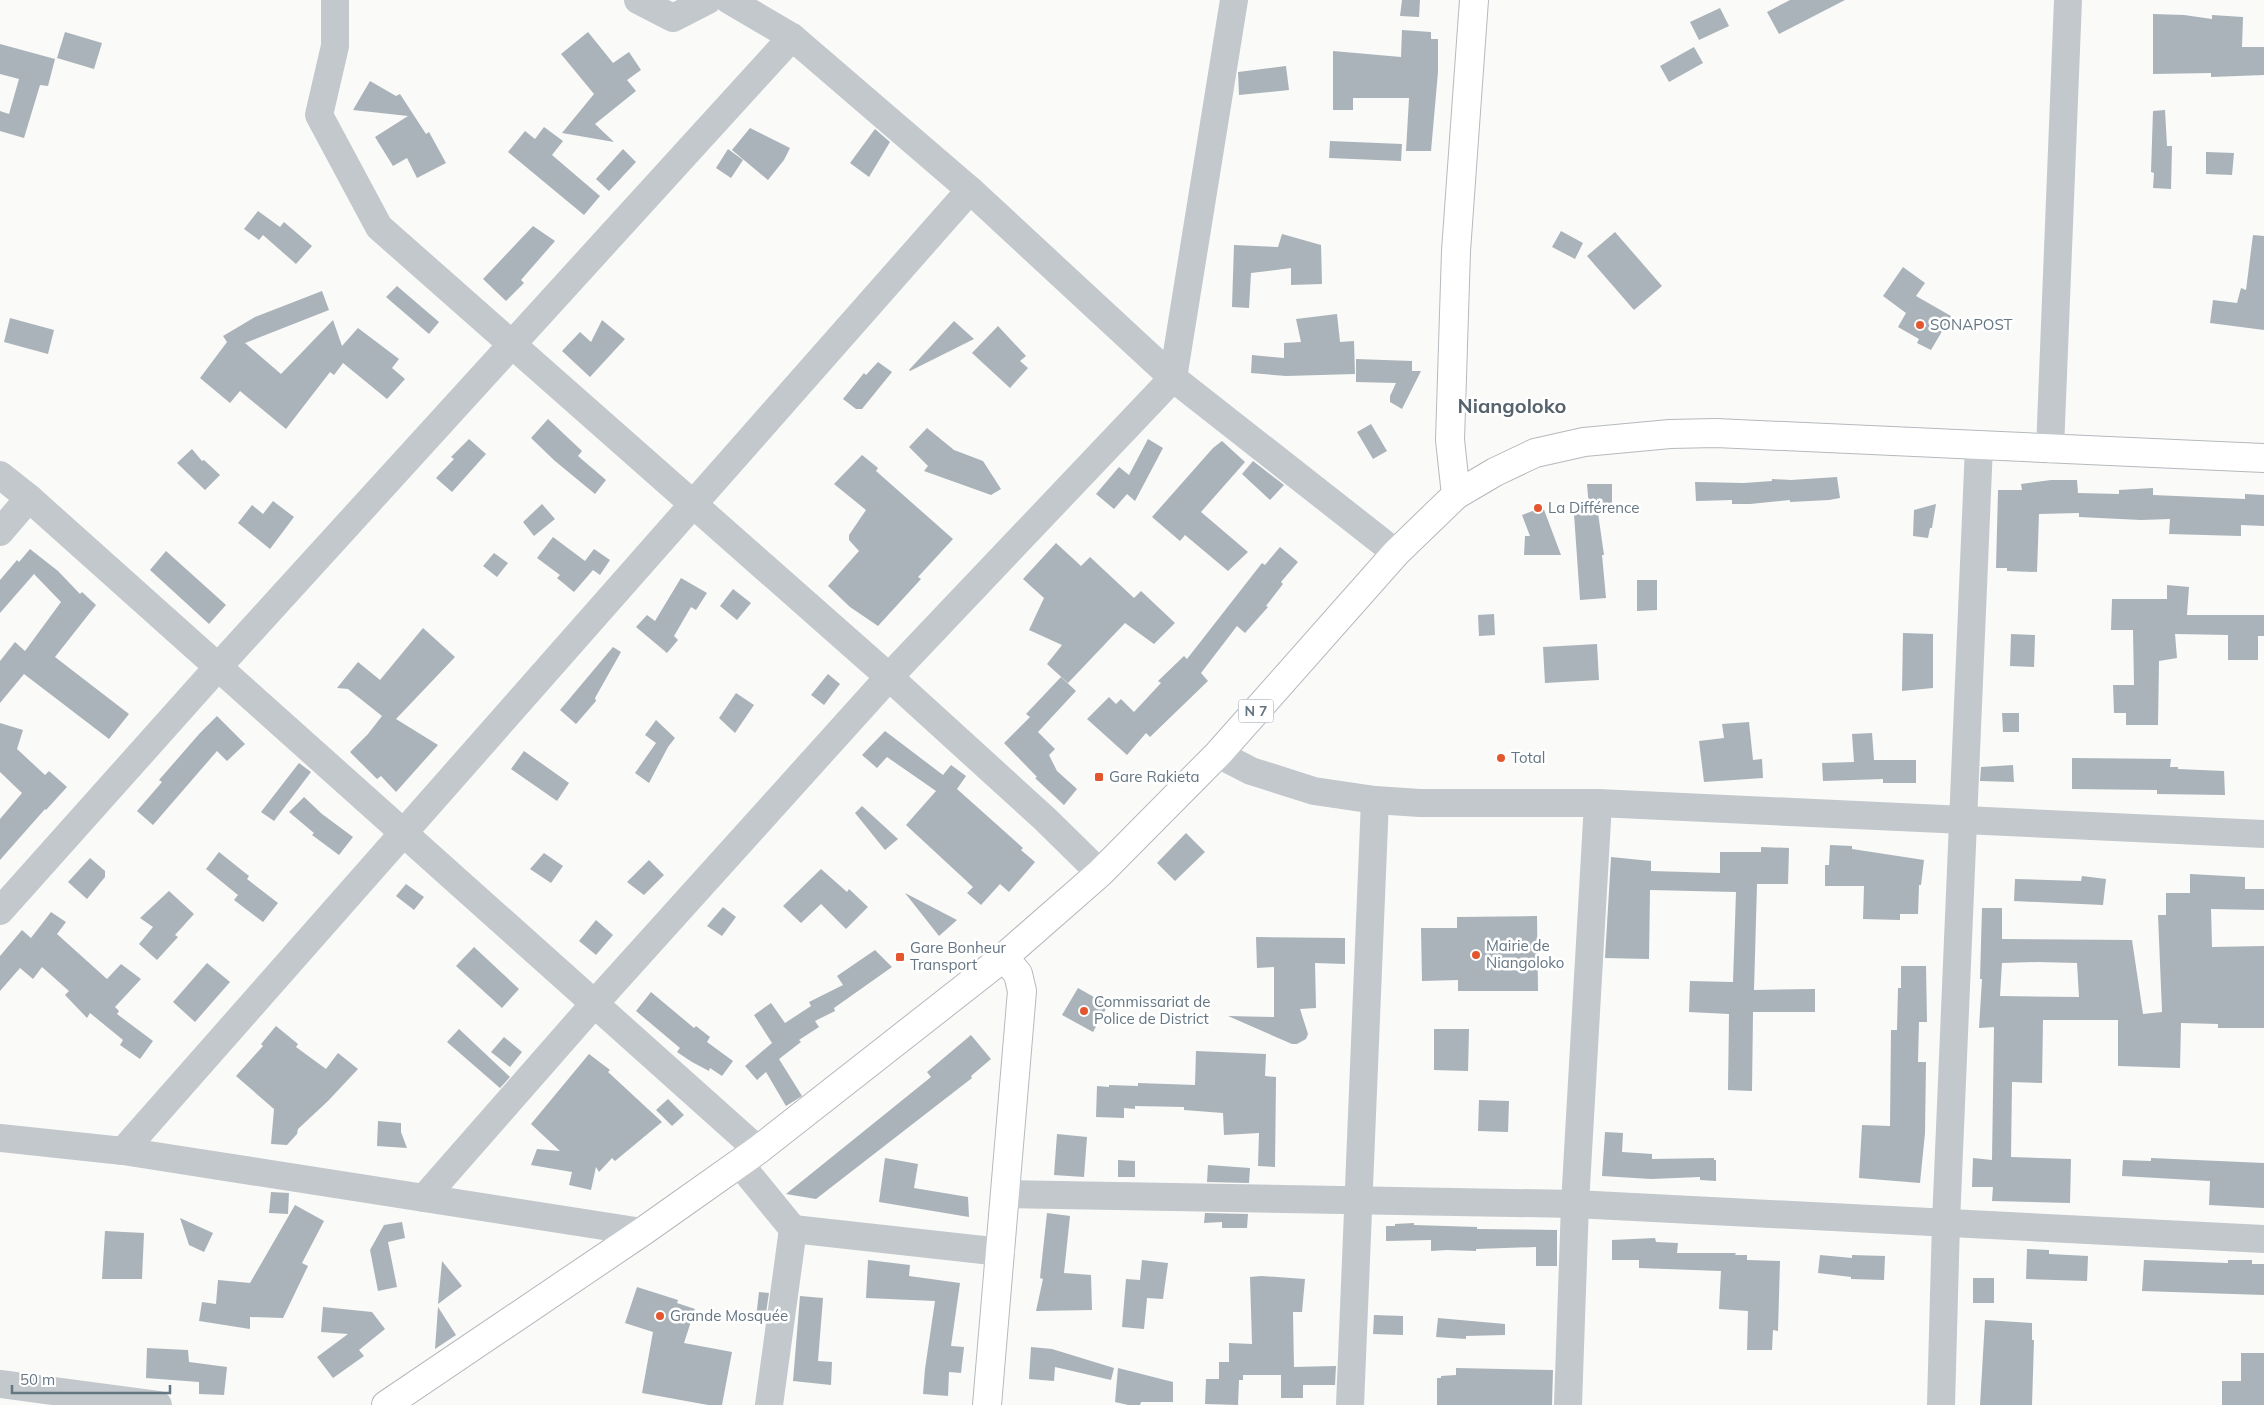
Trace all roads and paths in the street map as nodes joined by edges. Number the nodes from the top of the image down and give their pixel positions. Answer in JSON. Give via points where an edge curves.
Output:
{"nodes":[{"id":1,"x":335,"y":0,"type":"edge"},
{"id":2,"x":638,"y":0,"type":"edge"},
{"id":3,"x":708,"y":0,"type":"edge"},
{"id":4,"x":729,"y":0,"type":"edge"},
{"id":5,"x":1234,"y":0,"type":"edge"},
{"id":6,"x":1474,"y":0,"type":"edge"},
{"id":7,"x":2068,"y":0,"type":"edge"},
{"id":8,"x":792,"y":37,"type":"junction"},
{"id":9,"x":970,"y":190,"type":"junction"},
{"id":10,"x":512,"y":344,"type":"junction"},
{"id":11,"x":1173,"y":378,"type":"junction"},
{"id":12,"x":1979,"y":446,"type":"junction"},
{"id":13,"x":2050,"y":449,"type":"junction"},
{"id":14,"x":2264,"y":458,"type":"edge"},
{"id":15,"x":0,"y":475,"type":"edge"},
{"id":16,"x":1456,"y":495,"type":"junction"},
{"id":17,"x":29,"y":498,"type":"junction"},
{"id":18,"x":693,"y":504,"type":"junction"},
{"id":19,"x":0,"y":532,"type":"edge"},
{"id":20,"x":1396,"y":553,"type":"junction"},
{"id":21,"x":218,"y":667,"type":"junction"},
{"id":22,"x":889,"y":677,"type":"junction"},
{"id":23,"x":1218,"y":754,"type":"junction"},
{"id":24,"x":1375,"y":800,"type":"junction"},
{"id":25,"x":1598,"y":802,"type":"junction"},
{"id":26,"x":1963,"y":820,"type":"junction"},
{"id":27,"x":404,"y":833,"type":"junction"},
{"id":28,"x":2264,"y":834,"type":"edge"},
{"id":29,"x":1100,"y":873,"type":"junction"},
{"id":30,"x":0,"y":911,"type":"edge"},
{"id":31,"x":1004,"y":957,"type":"junction"},
{"id":32,"x":595,"y":1003,"type":"junction"},
{"id":33,"x":0,"y":1138,"type":"edge"},
{"id":34,"x":123,"y":1151,"type":"junction"},
{"id":35,"x":749,"y":1156,"type":"junction"},
{"id":36,"x":1006,"y":1194,"type":"junction"},
{"id":37,"x":424,"y":1198,"type":"junction"},
{"id":38,"x":1360,"y":1201,"type":"junction"},
{"id":39,"x":1575,"y":1204,"type":"junction"},
{"id":40,"x":1946,"y":1222,"type":"junction"},
{"id":41,"x":793,"y":1229,"type":"junction"},
{"id":42,"x":642,"y":1232,"type":"junction"},
{"id":43,"x":2264,"y":1239,"type":"edge"},
{"id":44,"x":1001,"y":1252,"type":"junction"},
{"id":45,"x":0,"y":1384,"type":"edge"},
{"id":46,"x":158,"y":1405,"type":"edge"},
{"id":47,"x":386,"y":1405,"type":"edge"},
{"id":48,"x":769,"y":1405,"type":"edge"},
{"id":49,"x":987,"y":1405,"type":"edge"},
{"id":50,"x":1350,"y":1405,"type":"edge"},
{"id":51,"x":1568,"y":1405,"type":"edge"},
{"id":52,"x":1941,"y":1405,"type":"edge"}],
"edges":[{"from":1,"to":10,"type":"street","via":[[335,46],[319,115],[379,227]]},
{"from":2,"to":3,"type":"street","via":[[673,18]]},
{"from":4,"to":8,"type":"street"},
{"from":5,"to":11,"type":"street"},
{"from":6,"to":16,"type":"main road","via":[[1456,261],[1450,440]]},
{"from":7,"to":13,"type":"street"},
{"from":8,"to":9,"type":"street"},
{"from":8,"to":10,"type":"street"},
{"from":9,"to":11,"type":"street"},
{"from":9,"to":18,"type":"street"},
{"from":10,"to":18,"type":"street"},
{"from":10,"to":21,"type":"street"},
{"from":11,"to":20,"type":"street"},
{"from":11,"to":22,"type":"street"},
{"from":12,"to":13,"type":"main road","number":"N 7"},
{"from":12,"to":16,"type":"main road","number":"N 7","via":[[1716,433],[1584,442],[1535,453]]},
{"from":12,"to":26,"type":"street"},
{"from":13,"to":14,"type":"main road","number":"N 7"},
{"from":15,"to":17,"type":"street"},
{"from":16,"to":20,"type":"main road","number":"N 7"},
{"from":17,"to":19,"type":"street"},
{"from":17,"to":21,"type":"street"},
{"from":18,"to":22,"type":"street"},
{"from":18,"to":27,"type":"street"},
{"from":20,"to":23,"type":"main road","number":"N 7"},
{"from":21,"to":27,"type":"street"},
{"from":21,"to":30,"type":"street"},
{"from":22,"to":29,"type":"street"},
{"from":22,"to":32,"type":"street"},
{"from":23,"to":24,"type":"street","via":[[1251,771],[1314,791]]},
{"from":23,"to":29,"type":"main road","number":"N 7"},
{"from":24,"to":25,"type":"street","via":[[1420,803]]},
{"from":24,"to":38,"type":"street"},
{"from":25,"to":26,"type":"street"},
{"from":25,"to":39,"type":"street"},
{"from":26,"to":28,"type":"street"},
{"from":26,"to":40,"type":"street"},
{"from":27,"to":32,"type":"street"},
{"from":27,"to":34,"type":"street"},
{"from":29,"to":31,"type":"main road","number":"N 7"},
{"from":31,"to":35,"type":"main road","number":"N 7"},
{"from":31,"to":36,"type":"main road","via":[[1018,974],[1022,991]]},
{"from":32,"to":35,"type":"street"},
{"from":32,"to":37,"type":"street"},
{"from":33,"to":34,"type":"street"},
{"from":34,"to":37,"type":"street"},
{"from":35,"to":41,"type":"street"},
{"from":35,"to":42,"type":"main road","number":"N 7"},
{"from":36,"to":38,"type":"street"},
{"from":36,"to":44,"type":"main road"},
{"from":37,"to":42,"type":"street"},
{"from":38,"to":39,"type":"street"},
{"from":38,"to":50,"type":"street"},
{"from":39,"to":40,"type":"street"},
{"from":39,"to":51,"type":"street"},
{"from":40,"to":43,"type":"street"},
{"from":40,"to":52,"type":"street"},
{"from":41,"to":44,"type":"street"},
{"from":41,"to":48,"type":"street"},
{"from":42,"to":47,"type":"main road","number":"N 7"},
{"from":44,"to":49,"type":"main road"},
{"from":45,"to":46,"type":"street"}]}
